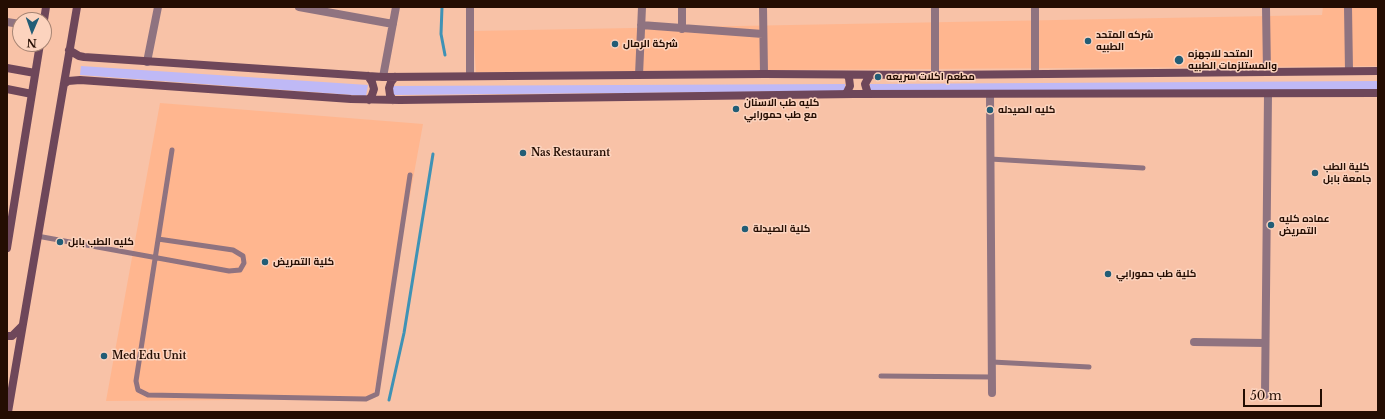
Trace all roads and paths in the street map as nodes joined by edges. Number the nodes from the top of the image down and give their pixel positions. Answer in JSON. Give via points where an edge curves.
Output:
{"nodes":[{"id":1,"x":76,"y":7,"type":"edge"},
{"id":2,"x":158,"y":7,"type":"edge"},
{"id":3,"x":299,"y":7,"type":"edge"},
{"id":4,"x":396,"y":7,"type":"edge"},
{"id":5,"x":470,"y":7,"type":"edge"},
{"id":6,"x":642,"y":7,"type":"edge"},
{"id":7,"x":682,"y":7,"type":"edge"},
{"id":8,"x":764,"y":7,"type":"edge"},
{"id":9,"x":935,"y":7,"type":"edge"},
{"id":10,"x":1035,"y":7,"type":"edge"},
{"id":11,"x":1266,"y":7,"type":"edge"},
{"id":12,"x":1348,"y":7,"type":"edge"},
{"id":13,"x":393,"y":24,"type":"junction"},
{"id":14,"x":641,"y":25,"type":"junction"},
{"id":15,"x":682,"y":29,"type":"junction"},
{"id":16,"x":763,"y":34,"type":"junction"},
{"id":17,"x":69,"y":50,"type":"junction"},
{"id":18,"x":39,"y":52,"type":"edge"},
{"id":19,"x":147,"y":62,"type":"junction"},
{"id":20,"x":7,"y":68,"type":"edge"},
{"id":21,"x":1378,"y":70,"type":"edge"},
{"id":22,"x":1349,"y":71,"type":"junction"},
{"id":23,"x":1267,"y":72,"type":"junction"},
{"id":24,"x":35,"y":73,"type":"junction"},
{"id":25,"x":764,"y":74,"type":"junction"},
{"id":26,"x":1035,"y":74,"type":"junction"},
{"id":27,"x":639,"y":75,"type":"junction"},
{"id":28,"x":847,"y":75,"type":"junction"},
{"id":29,"x":870,"y":75,"type":"junction"},
{"id":30,"x":935,"y":75,"type":"junction"},
{"id":31,"x":368,"y":76,"type":"junction"},
{"id":32,"x":470,"y":76,"type":"junction"},
{"id":33,"x":383,"y":77,"type":"junction"},
{"id":34,"x":395,"y":77,"type":"junction"},
{"id":35,"x":64,"y":84,"type":"junction"},
{"id":36,"x":7,"y":89,"type":"edge"},
{"id":37,"x":1378,"y":93,"type":"edge"},
{"id":38,"x":32,"y":94,"type":"junction"},
{"id":39,"x":846,"y":94,"type":"junction"},
{"id":40,"x":868,"y":94,"type":"junction"},
{"id":41,"x":990,"y":94,"type":"junction"},
{"id":42,"x":1268,"y":94,"type":"junction"},
{"id":43,"x":369,"y":100,"type":"junction"},
{"id":44,"x":393,"y":100,"type":"junction"},
{"id":45,"x":172,"y":150,"type":"dead end"},
{"id":46,"x":990,"y":159,"type":"junction"},
{"id":47,"x":1143,"y":168,"type":"dead end"},
{"id":48,"x":410,"y":175,"type":"dead end"},
{"id":49,"x":37,"y":236,"type":"junction"},
{"id":50,"x":158,"y":239,"type":"junction"},
{"id":51,"x":7,"y":248,"type":"edge"},
{"id":52,"x":154,"y":258,"type":"junction"},
{"id":53,"x":22,"y":326,"type":"junction"},
{"id":54,"x":7,"y":336,"type":"edge"},
{"id":55,"x":1194,"y":342,"type":"dead end"},
{"id":56,"x":1265,"y":343,"type":"junction"},
{"id":57,"x":992,"y":362,"type":"junction"},
{"id":58,"x":1089,"y":367,"type":"dead end"},
{"id":59,"x":881,"y":376,"type":"dead end"},
{"id":60,"x":992,"y":377,"type":"junction"},
{"id":61,"x":992,"y":393,"type":"dead end"},
{"id":62,"x":1265,"y":395,"type":"dead end"},
{"id":63,"x":8,"y":412,"type":"edge"}],
"edges":[{"from":1,"to":17,"type":"street"},
{"from":2,"to":19,"type":"street"},
{"from":3,"to":13,"type":"street"},
{"from":4,"to":13,"type":"street"},
{"from":5,"to":32,"type":"street"},
{"from":6,"to":14,"type":"street"},
{"from":7,"to":15,"type":"street"},
{"from":8,"to":16,"type":"street"},
{"from":9,"to":30,"type":"street"},
{"from":10,"to":26,"type":"street"},
{"from":11,"to":23,"type":"street"},
{"from":12,"to":22,"type":"street"},
{"from":13,"to":33,"type":"street"},
{"from":14,"to":15,"type":"street"},
{"from":14,"to":27,"type":"street"},
{"from":15,"to":16,"type":"street"},
{"from":16,"to":25,"type":"street"},
{"from":17,"to":19,"type":"street","via":[[84,57]]},
{"from":17,"to":35,"type":"street"},
{"from":18,"to":24,"type":"street"},
{"from":19,"to":31,"type":"street"},
{"from":20,"to":24,"type":"street"},
{"from":21,"to":22,"type":"street"},
{"from":22,"to":23,"type":"street"},
{"from":23,"to":26,"type":"street"},
{"from":24,"to":38,"type":"street"},
{"from":25,"to":27,"type":"street"},
{"from":25,"to":28,"type":"street"},
{"from":26,"to":30,"type":"street"},
{"from":27,"to":32,"type":"street"},
{"from":28,"to":29,"type":"street"},
{"from":28,"to":39,"type":"street","via":[[850,86]]},
{"from":29,"to":30,"type":"street"},
{"from":29,"to":40,"type":"street","via":[[865,84]]},
{"from":31,"to":33,"type":"street"},
{"from":31,"to":43,"type":"street","via":[[374,89]]},
{"from":32,"to":34,"type":"street"},
{"from":33,"to":34,"type":"street"},
{"from":34,"to":44,"type":"street","via":[[389,88]]},
{"from":35,"to":43,"type":"street","via":[[80,80]]},
{"from":35,"to":49,"type":"street"},
{"from":36,"to":38,"type":"street"},
{"from":37,"to":42,"type":"street"},
{"from":38,"to":51,"type":"street"},
{"from":39,"to":40,"type":"street"},
{"from":39,"to":44,"type":"street"},
{"from":40,"to":41,"type":"street"},
{"from":41,"to":42,"type":"street"},
{"from":41,"to":46,"type":"street"},
{"from":42,"to":56,"type":"street"},
{"from":43,"to":44,"type":"street"},
{"from":45,"to":50,"type":"lane"},
{"from":46,"to":47,"type":"lane"},
{"from":46,"to":57,"type":"street"},
{"from":48,"to":52,"type":"lane","via":[[377,394],[366,399],[148,395],[138,390],[136,381]]},
{"from":49,"to":52,"type":"lane"},
{"from":49,"to":53,"type":"street"},
{"from":50,"to":52,"type":"lane"},
{"from":50,"to":52,"type":"lane","via":[[233,250],[243,256],[244,263],[240,270],[229,271]]},
{"from":53,"to":54,"type":"street","via":[[12,336]]},
{"from":53,"to":63,"type":"street"},
{"from":55,"to":56,"type":"street"},
{"from":56,"to":62,"type":"street"},
{"from":57,"to":58,"type":"lane"},
{"from":57,"to":60,"type":"street"},
{"from":59,"to":60,"type":"lane"},
{"from":60,"to":61,"type":"street"}]}
